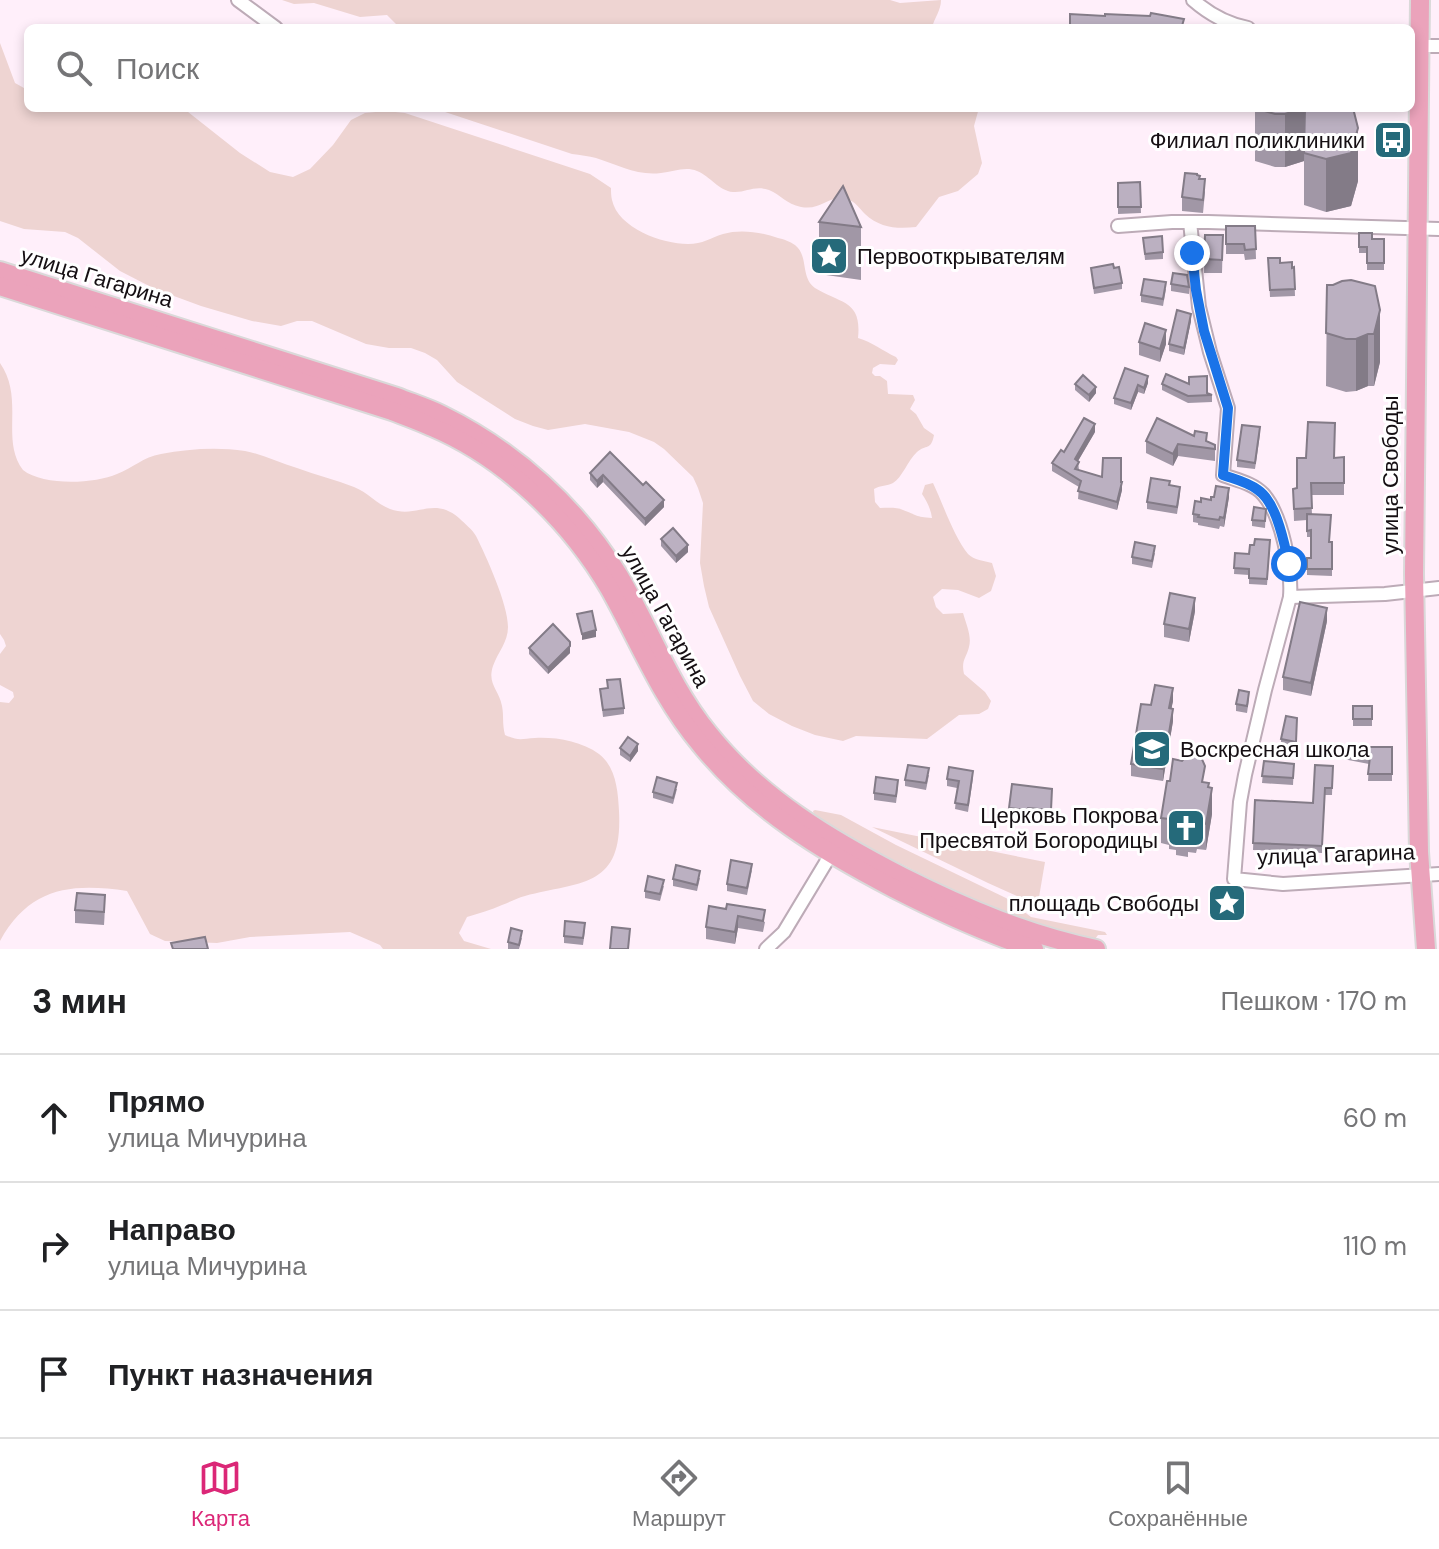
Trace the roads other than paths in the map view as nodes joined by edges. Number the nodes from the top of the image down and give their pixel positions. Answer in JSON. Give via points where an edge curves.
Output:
{"nodes":[{"id":1,"x":238,"y":0,"type":"edge"},
{"id":2,"x":1193,"y":0,"type":"edge"},
{"id":3,"x":1420,"y":0,"type":"edge"},
{"id":4,"x":271,"y":24,"type":"edge"},
{"id":5,"x":1234,"y":24,"type":"edge"},
{"id":6,"x":1415,"y":46,"type":"edge"},
{"id":7,"x":1439,"y":46,"type":"edge"},
{"id":8,"x":1190,"y":222,"type":"junction"},
{"id":9,"x":1118,"y":226,"type":"dead end"},
{"id":10,"x":1416,"y":228,"type":"junction"},
{"id":11,"x":1439,"y":229,"type":"edge"},
{"id":12,"x":0,"y":271,"type":"edge"},
{"id":13,"x":0,"y":286,"type":"edge"},
{"id":14,"x":1439,"y":588,"type":"edge"},
{"id":15,"x":1414,"y":592,"type":"junction"},
{"id":16,"x":1290,"y":597,"type":"junction"},
{"id":17,"x":831,"y":854,"type":"junction"},
{"id":18,"x":1439,"y":874,"type":"edge"},
{"id":19,"x":1420,"y":875,"type":"junction"},
{"id":20,"x":766,"y":949,"type":"edge"},
{"id":21,"x":1034,"y":949,"type":"edge"},
{"id":22,"x":1096,"y":949,"type":"edge"},
{"id":23,"x":1426,"y":949,"type":"edge"}],
"edges":[{"from":1,"to":4,"type":"street"},
{"from":2,"to":5,"type":"street"},
{"from":3,"to":6,"type":"main road","name":"улица Свободы"},
{"from":6,"to":7,"type":"street"},
{"from":6,"to":10,"type":"main road","name":"улица Свободы"},
{"from":8,"to":9,"type":"street"},
{"from":8,"to":10,"type":"street"},
{"from":8,"to":16,"type":"street","via":[[1199,307],[1228,408],[1223,475],[1252,486],[1269,503],[1285,544]]},
{"from":10,"to":11,"type":"street"},
{"from":10,"to":15,"type":"main road","name":"улица Свободы"},
{"from":12,"to":22,"type":"main road","name":"улица Гагарина","via":[[385,393],[439,413],[500,448],[579,520],[619,577],[690,709],[760,787],[838,842],[927,889],[1017,927]]},
{"from":13,"to":17,"type":"main road","name":"улица Гагарина","via":[[392,411],[433,427],[493,462],[552,513],[583,549],[661,689],[707,753],[765,808]]},
{"from":14,"to":15,"type":"street"},
{"from":15,"to":16,"type":"street"},
{"from":15,"to":19,"type":"main road","name":"улица Свободы"},
{"from":16,"to":19,"type":"street","name":"улица Гагарина","via":[[1245,775],[1234,879],[1283,884]]},
{"from":17,"to":20,"type":"street","via":[[784,932]]},
{"from":17,"to":21,"type":"main road","name":"улица Гагарина","via":[[960,921]]},
{"from":18,"to":19,"type":"street","name":"улица Гагарина"},
{"from":19,"to":23,"type":"main road","name":"улица Свободы"}]}
